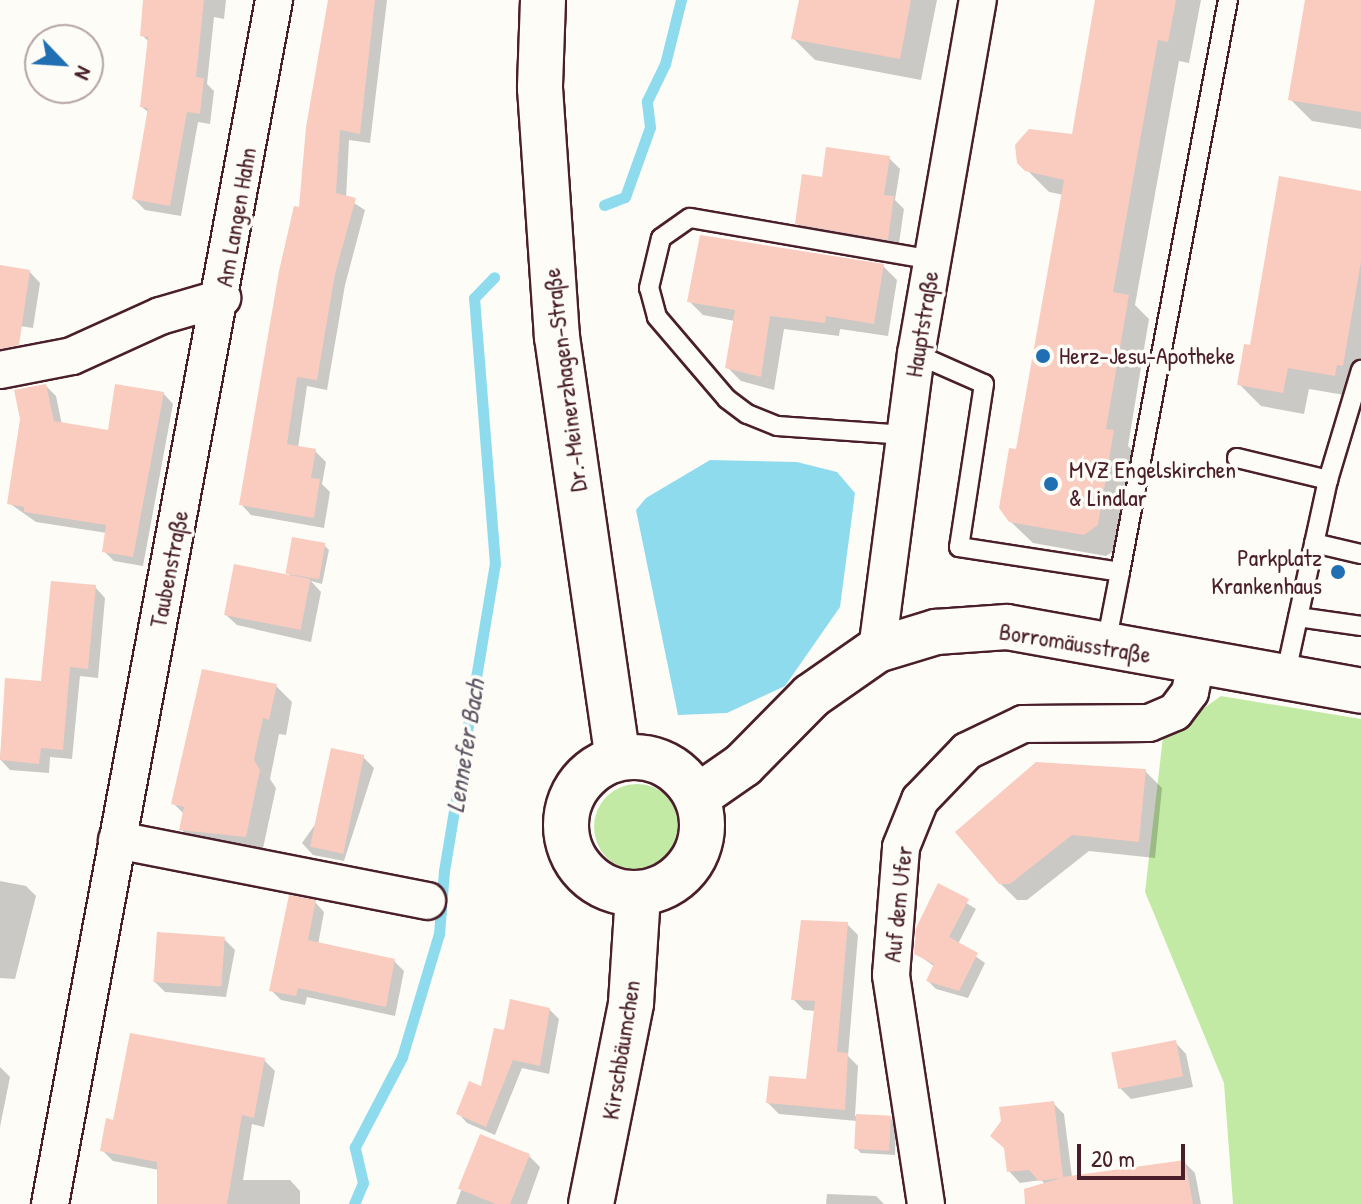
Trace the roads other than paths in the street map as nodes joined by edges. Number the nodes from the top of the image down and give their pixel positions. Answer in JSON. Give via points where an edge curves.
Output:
{"nodes":[{"id":1,"x":274,"y":0,"type":"edge"},
{"id":2,"x":543,"y":0,"type":"edge"},
{"id":3,"x":978,"y":0,"type":"edge"},
{"id":4,"x":1228,"y":0,"type":"edge"},
{"id":5,"x":933,"y":260,"type":"junction"},
{"id":6,"x":222,"y":298,"type":"junction"},
{"id":7,"x":916,"y":354,"type":"junction"},
{"id":8,"x":0,"y":370,"type":"edge"},
{"id":9,"x":1361,"y":370,"type":"edge"},
{"id":10,"x":906,"y":435,"type":"junction"},
{"id":11,"x":1237,"y":458,"type":"dead end"},
{"id":12,"x":1328,"y":480,"type":"junction"},
{"id":13,"x":1314,"y":543,"type":"junction"},
{"id":14,"x":1361,"y":554,"type":"edge"},
{"id":15,"x":1120,"y":572,"type":"junction"},
{"id":16,"x":1298,"y":617,"type":"junction"},
{"id":17,"x":1361,"y":626,"type":"edge"},
{"id":18,"x":1106,"y":644,"type":"junction"},
{"id":19,"x":877,"y":650,"type":"junction"},
{"id":20,"x":1196,"y":664,"type":"junction"},
{"id":21,"x":1284,"y":680,"type":"junction"},
{"id":22,"x":1361,"y":691,"type":"edge"},
{"id":23,"x":618,"y":758,"type":"junction"},
{"id":24,"x":697,"y":797,"type":"junction"},
{"id":25,"x":117,"y":840,"type":"junction"},
{"id":26,"x":638,"y":894,"type":"junction"},
{"id":27,"x":427,"y":901,"type":"dead end"},
{"id":28,"x":50,"y":1204,"type":"edge"},
{"id":29,"x":591,"y":1204,"type":"edge"},
{"id":30,"x":926,"y":1204,"type":"edge"}],
"edges":[{"from":1,"to":6,"type":"street","name":"Am Langen Hahn"},
{"from":2,"to":23,"type":"main road","name":"Dr.-Meinerzhagen-Straße","via":[[540,88],[557,337]]},
{"from":3,"to":5,"type":"street","name":"Hauptstraße"},
{"from":4,"to":15,"type":"lane"},
{"from":5,"to":7,"type":"street","name":"Hauptstraße"},
{"from":5,"to":10,"type":"lane","via":[[690,218],[661,238],[649,288],[664,326],[727,399],[747,414],[777,426]]},
{"from":6,"to":8,"type":"street","name":"Am Langen Hahn","via":[[160,316],[72,356]]},
{"from":6,"to":25,"type":"street","name":"Taubenstraße"},
{"from":7,"to":10,"type":"street","name":"Hauptstraße"},
{"from":7,"to":15,"type":"lane","via":[[984,384],[959,547]]},
{"from":9,"to":12,"type":"lane"},
{"from":10,"to":19,"type":"street","name":"Hauptstraße"},
{"from":11,"to":12,"type":"lane"},
{"from":12,"to":13,"type":"lane"},
{"from":13,"to":14,"type":"lane"},
{"from":13,"to":16,"type":"lane"},
{"from":15,"to":18,"type":"lane"},
{"from":16,"to":17,"type":"lane"},
{"from":16,"to":21,"type":"lane"},
{"from":18,"to":19,"type":"main road","name":"Borromäusstraße","via":[[1007,627],[936,632]]},
{"from":18,"to":20,"type":"main road","name":"Borromäusstraße"},
{"from":19,"to":24,"type":"main road","name":"Borromäusstraße","via":[[811,696],[743,765]]},
{"from":20,"to":21,"type":"main road","name":"Borromäusstraße"},
{"from":20,"to":30,"type":"street","name":"Auf dem Ufer","via":[[1190,692],[1175,712],[1149,723],[1023,724],[1008,729],[967,751],[920,800],[901,847],[891,975]]},
{"from":21,"to":22,"type":"main road","name":"Borromäusstraße"},
{"from":23,"to":24,"type":"main road","via":[[665,763],[684,777]]},
{"from":23,"to":26,"type":"main road","via":[[584,779],[566,815],[566,835],[583,872],[599,884]]},
{"from":24,"to":26,"type":"main road","via":[[703,823],[692,860],[663,887]]},
{"from":25,"to":27,"type":"street"},
{"from":25,"to":28,"type":"street","name":"Taubenstraße"},
{"from":26,"to":29,"type":"main road","name":"Kirschbäumchen","via":[[631,1003]]}]}
